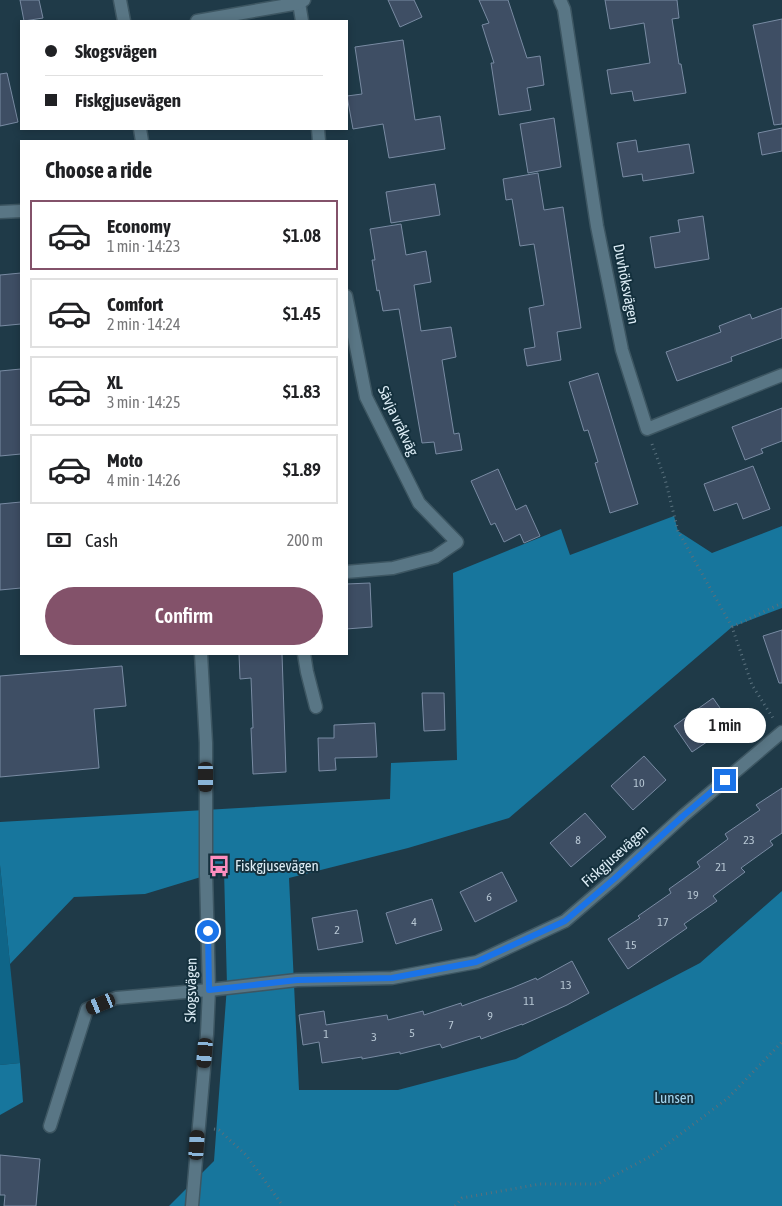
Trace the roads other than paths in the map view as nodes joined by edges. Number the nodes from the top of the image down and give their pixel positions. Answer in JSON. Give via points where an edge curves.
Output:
{"nodes":[{"id":1,"x":120,"y":0,"type":"edge"},
{"id":2,"x":560,"y":0,"type":"edge"},
{"id":3,"x":302,"y":1,"type":"edge"},
{"id":4,"x":124,"y":20,"type":"edge"},
{"id":5,"x":202,"y":20,"type":"edge"},
{"id":6,"x":302,"y":20,"type":"edge"},
{"id":7,"x":20,"y":211,"type":"edge"},
{"id":8,"x":0,"y":212,"type":"edge"},
{"id":9,"x":348,"y":306,"type":"edge"},
{"id":10,"x":782,"y":375,"type":"edge"},
{"id":11,"x":348,"y":572,"type":"edge"},
{"id":12,"x":201,"y":655,"type":"edge"},
{"id":13,"x":304,"y":655,"type":"edge"},
{"id":14,"x":316,"y":707,"type":"dead end"},
{"id":15,"x":782,"y":732,"type":"edge"},
{"id":16,"x":209,"y":990,"type":"junction"},
{"id":17,"x":50,"y":1126,"type":"dead end"},
{"id":18,"x":192,"y":1206,"type":"edge"}],
"edges":[{"from":1,"to":4,"type":"street"},
{"from":2,"to":10,"type":"street","name":"Duvhöksvägen","via":[[597,226],[620,340],[647,429]]},
{"from":3,"to":5,"type":"street"},
{"from":3,"to":6,"type":"street"},
{"from":7,"to":8,"type":"street"},
{"from":9,"to":11,"type":"street","name":"Sävja vråkväg","via":[[366,397],[419,503],[457,542],[435,557],[393,568]]},
{"from":12,"to":16,"type":"street","name":"Skogsvägen","via":[[206,743]]},
{"from":13,"to":14,"type":"street"},
{"from":15,"to":16,"type":"street","name":"Fiskgjusevägen","via":[[565,921],[476,962],[392,978],[297,980]]},
{"from":16,"to":17,"type":"street","name":"Fiskgjusevägen","via":[[116,998],[87,1009]]},
{"from":16,"to":18,"type":"street","name":"Skogsvägen"}]}
